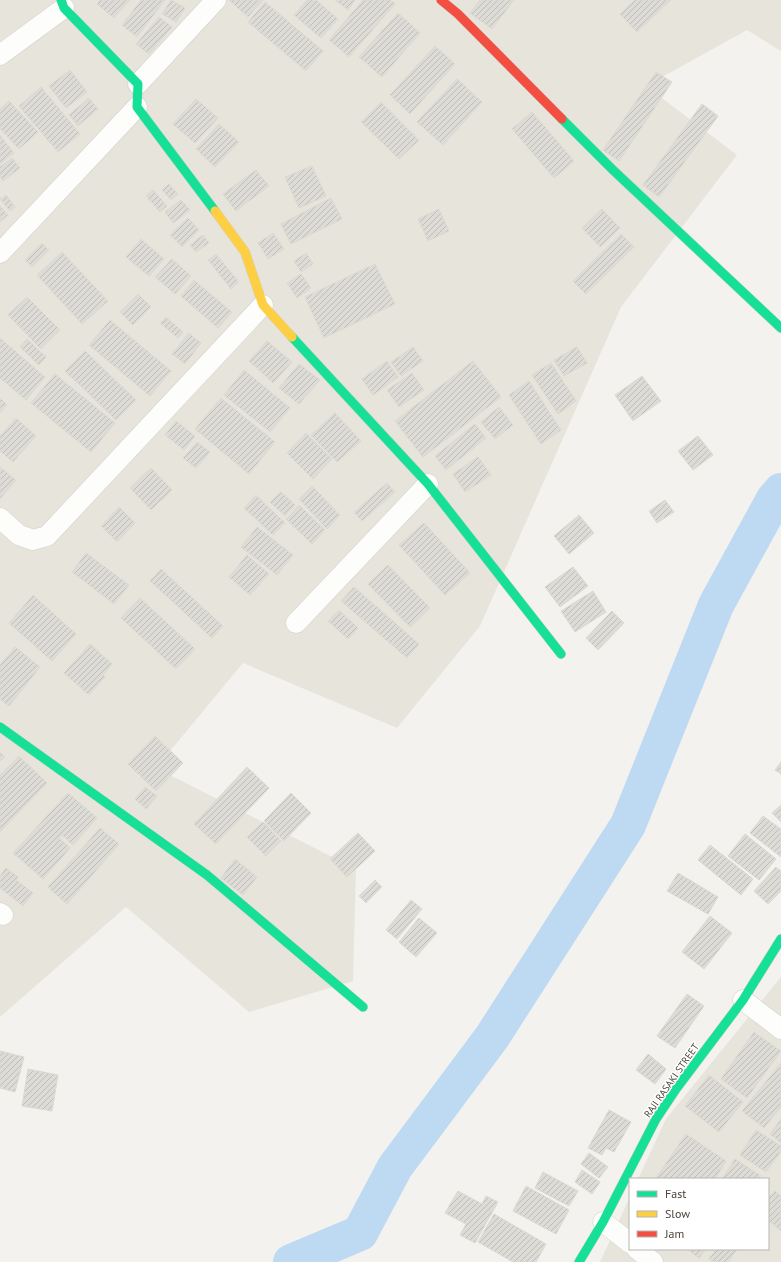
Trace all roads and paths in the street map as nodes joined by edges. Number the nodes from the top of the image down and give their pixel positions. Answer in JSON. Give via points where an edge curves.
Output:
{"nodes":[{"id":1,"x":216,"y":0,"type":"edge"},
{"id":2,"x":441,"y":0,"type":"edge"},
{"id":3,"x":62,"y":4,"type":"edge"},
{"id":4,"x":0,"y":55,"type":"edge"},
{"id":5,"x":138,"y":84,"type":"junction"},
{"id":6,"x":137,"y":107,"type":"junction"},
{"id":7,"x":0,"y":253,"type":"edge"},
{"id":8,"x":263,"y":305,"type":"junction"},
{"id":9,"x":781,"y":328,"type":"edge"},
{"id":10,"x":428,"y":484,"type":"junction"},
{"id":11,"x":0,"y":518,"type":"edge"},
{"id":12,"x":296,"y":623,"type":"dead end"},
{"id":13,"x":561,"y":654,"type":"dead end"},
{"id":14,"x":0,"y":727,"type":"edge"},
{"id":15,"x":781,"y":939,"type":"edge"},
{"id":16,"x":743,"y":1000,"type":"junction"},
{"id":17,"x":364,"y":1007,"type":"dead end"},
{"id":18,"x":781,"y":1029,"type":"edge"},
{"id":19,"x":603,"y":1222,"type":"junction"},
{"id":20,"x":629,"y":1242,"type":"edge"},
{"id":21,"x":638,"y":1250,"type":"edge"},
{"id":22,"x":579,"y":1262,"type":"edge"},
{"id":23,"x":653,"y":1262,"type":"edge"}],
"edges":[{"from":1,"to":5,"type":"street"},
{"from":2,"to":9,"type":"street","via":[[613,170]]},
{"from":3,"to":4,"type":"street"},
{"from":3,"to":5,"type":"street"},
{"from":5,"to":6,"type":"street"},
{"from":6,"to":7,"type":"street"},
{"from":6,"to":8,"type":"street","via":[[245,252]]},
{"from":8,"to":10,"type":"street"},
{"from":8,"to":11,"type":"street","via":[[47,536],[32,540],[18,535]]},
{"from":10,"to":12,"type":"street"},
{"from":10,"to":13,"type":"street"},
{"from":14,"to":17,"type":"street","via":[[207,875]]},
{"from":15,"to":16,"type":"street","name":"RAJI RASAKI STREET"},
{"from":16,"to":18,"type":"street"},
{"from":16,"to":19,"type":"street","name":"RAJI RASAKI STREET","via":[[676,1089],[656,1120]]},
{"from":19,"to":20,"type":"street"},
{"from":19,"to":22,"type":"street","name":"RAJI RASAKI STREET"},
{"from":21,"to":23,"type":"street"}]}
